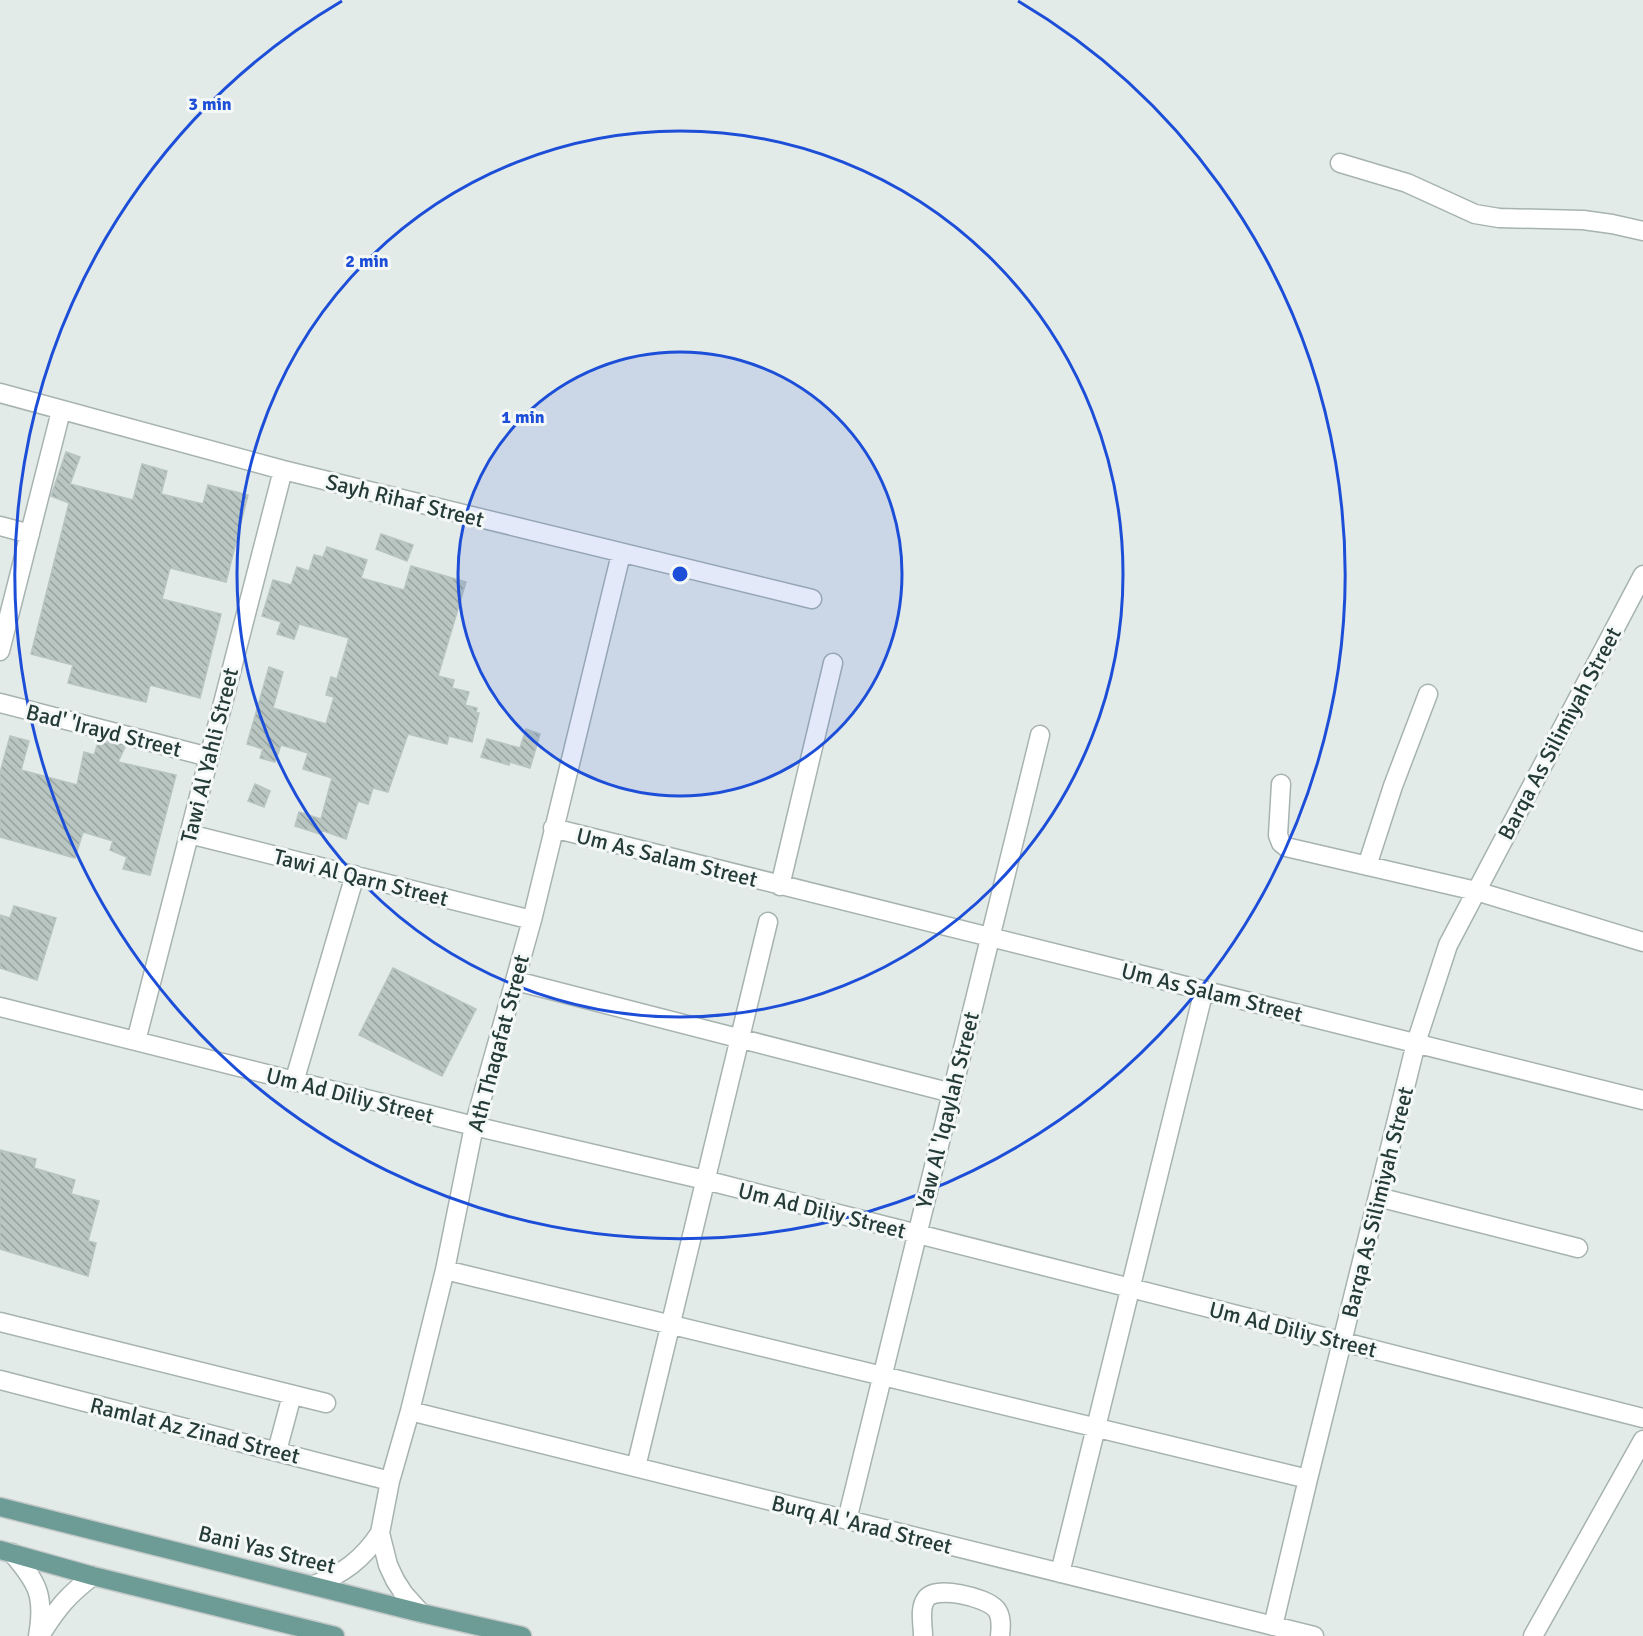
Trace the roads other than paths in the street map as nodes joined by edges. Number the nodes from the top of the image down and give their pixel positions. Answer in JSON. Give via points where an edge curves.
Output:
{"nodes":[{"id":1,"x":1340,"y":163,"type":"dead end"},
{"id":2,"x":1643,"y":231,"type":"edge"},
{"id":3,"x":0,"y":393,"type":"edge"},
{"id":4,"x":61,"y":411,"type":"junction"},
{"id":5,"x":283,"y":470,"type":"junction"},
{"id":6,"x":0,"y":526,"type":"edge"},
{"id":7,"x":30,"y":534,"type":"junction"},
{"id":8,"x":621,"y":554,"type":"junction"},
{"id":9,"x":1643,"y":575,"type":"edge"},
{"id":10,"x":812,"y":599,"type":"dead end"},
{"id":11,"x":0,"y":651,"type":"edge"},
{"id":12,"x":833,"y":663,"type":"dead end"},
{"id":13,"x":1428,"y":694,"type":"dead end"},
{"id":14,"x":0,"y":703,"type":"edge"},
{"id":15,"x":1040,"y":735,"type":"dead end"},
{"id":16,"x":209,"y":757,"type":"junction"},
{"id":17,"x":1281,"y":784,"type":"dead end"},
{"id":18,"x":554,"y":828,"type":"junction"},
{"id":19,"x":189,"y":834,"type":"junction"},
{"id":20,"x":1367,"y":866,"type":"junction"},
{"id":21,"x":355,"y":875,"type":"junction"},
{"id":22,"x":780,"y":886,"type":"junction"},
{"id":23,"x":1476,"y":891,"type":"junction"},
{"id":24,"x":532,"y":920,"type":"junction"},
{"id":25,"x":768,"y":922,"type":"dead end"},
{"id":26,"x":990,"y":937,"type":"junction"},
{"id":27,"x":1643,"y":942,"type":"edge"},
{"id":28,"x":516,"y":981,"type":"junction"},
{"id":29,"x":1204,"y":990,"type":"junction"},
{"id":30,"x":0,"y":1007,"type":"edge"},
{"id":31,"x":739,"y":1038,"type":"junction"},
{"id":32,"x":136,"y":1041,"type":"junction"},
{"id":33,"x":1416,"y":1043,"type":"junction"},
{"id":34,"x":294,"y":1082,"type":"junction"},
{"id":35,"x":952,"y":1093,"type":"junction"},
{"id":36,"x":1643,"y":1100,"type":"edge"},
{"id":37,"x":474,"y":1126,"type":"junction"},
{"id":38,"x":705,"y":1180,"type":"junction"},
{"id":39,"x":1378,"y":1197,"type":"junction"},
{"id":40,"x":917,"y":1234,"type":"junction"},
{"id":41,"x":1578,"y":1248,"type":"dead end"},
{"id":42,"x":445,"y":1270,"type":"junction"},
{"id":43,"x":1130,"y":1288,"type":"junction"},
{"id":44,"x":0,"y":1322,"type":"edge"},
{"id":45,"x":670,"y":1325,"type":"junction"},
{"id":46,"x":1342,"y":1342,"type":"junction"},
{"id":47,"x":882,"y":1376,"type":"junction"},
{"id":48,"x":0,"y":1380,"type":"edge"},
{"id":49,"x":292,"y":1395,"type":"junction"},
{"id":50,"x":326,"y":1403,"type":"dead end"},
{"id":51,"x":410,"y":1412,"type":"junction"},
{"id":52,"x":1643,"y":1418,"type":"edge"},
{"id":53,"x":1096,"y":1428,"type":"junction"},
{"id":54,"x":1643,"y":1440,"type":"edge"},
{"id":55,"x":277,"y":1451,"type":"junction"},
{"id":56,"x":636,"y":1467,"type":"junction"},
{"id":57,"x":1308,"y":1479,"type":"junction"},
{"id":58,"x":390,"y":1481,"type":"junction"},
{"id":59,"x":0,"y":1507,"type":"edge"},
{"id":60,"x":847,"y":1520,"type":"junction"},
{"id":61,"x":381,"y":1533,"type":"junction"},
{"id":62,"x":6,"y":1552,"type":"edge"},
{"id":63,"x":1060,"y":1573,"type":"junction"},
{"id":64,"x":93,"y":1576,"type":"junction"},
{"id":65,"x":314,"y":1585,"type":"junction"},
{"id":66,"x":421,"y":1613,"type":"junction"},
{"id":67,"x":1273,"y":1626,"type":"junction"},
{"id":68,"x":40,"y":1636,"type":"edge"},
{"id":69,"x":335,"y":1636,"type":"edge"},
{"id":70,"x":522,"y":1636,"type":"edge"},
{"id":71,"x":923,"y":1636,"type":"edge"},
{"id":72,"x":1000,"y":1636,"type":"edge"},
{"id":73,"x":1314,"y":1636,"type":"edge"},
{"id":74,"x":1533,"y":1636,"type":"edge"}],
"edges":[{"from":1,"to":2,"type":"street","via":[[1407,183],[1475,213],[1499,218],[1583,220]]},
{"from":3,"to":4,"type":"street","name":"Sayh Rihaf Street"},
{"from":4,"to":5,"type":"street","name":"Sayh Rihaf Street"},
{"from":4,"to":7,"type":"street"},
{"from":5,"to":8,"type":"street","name":"Sayh Rihaf Street"},
{"from":5,"to":16,"type":"street","name":"Tawi Al Yahli Street"},
{"from":6,"to":7,"type":"street"},
{"from":7,"to":11,"type":"street"},
{"from":8,"to":10,"type":"street","name":"Sayh Rihaf Street"},
{"from":8,"to":18,"type":"street","name":"Ath Thaqafat Street"},
{"from":9,"to":23,"type":"street","name":"Barqa As Silimiyah Street"},
{"from":12,"to":22,"type":"street","name":"Um As Salam Street"},
{"from":13,"to":20,"type":"street"},
{"from":14,"to":16,"type":"street","name":"Bad' 'Irayd Street"},
{"from":15,"to":26,"type":"street","name":"Yaw Al 'Iqaylah Street"},
{"from":16,"to":19,"type":"street","name":"Tawi Al Yahli Street"},
{"from":17,"to":20,"type":"street","via":[[1277,825],[1281,843]]},
{"from":18,"to":22,"type":"street","name":"Um As Salam Street"},
{"from":18,"to":24,"type":"street","name":"Ath Thaqafat Street"},
{"from":19,"to":21,"type":"street","name":"Tawi Al Qarn Street"},
{"from":19,"to":32,"type":"street","name":"Tawi Al Yahli Street"},
{"from":20,"to":23,"type":"street"},
{"from":21,"to":24,"type":"street","name":"Tawi Al Qarn Street"},
{"from":21,"to":34,"type":"street"},
{"from":22,"to":26,"type":"street","name":"Um As Salam Street"},
{"from":23,"to":27,"type":"street"},
{"from":23,"to":33,"type":"street","name":"Barqa As Silimiyah Street","via":[[1448,945]]},
{"from":24,"to":28,"type":"street","name":"Ath Thaqafat Street"},
{"from":25,"to":31,"type":"street"},
{"from":26,"to":29,"type":"street","name":"Um As Salam Street"},
{"from":26,"to":35,"type":"street","name":"Yaw Al 'Iqaylah Street"},
{"from":28,"to":31,"type":"street"},
{"from":28,"to":37,"type":"street","name":"Ath Thaqafat Street"},
{"from":29,"to":33,"type":"street","name":"Um As Salam Street"},
{"from":29,"to":43,"type":"street"},
{"from":30,"to":32,"type":"street","name":"Um Ad Diliy Street"},
{"from":31,"to":35,"type":"street"},
{"from":31,"to":38,"type":"street"},
{"from":32,"to":34,"type":"street","name":"Um Ad Diliy Street"},
{"from":33,"to":36,"type":"street","name":"Um As Salam Street"},
{"from":33,"to":39,"type":"street","name":"Barqa As Silimiyah Street"},
{"from":34,"to":37,"type":"street","name":"Um Ad Diliy Street"},
{"from":35,"to":40,"type":"street","name":"Yaw Al 'Iqaylah Street"},
{"from":37,"to":38,"type":"street","name":"Um Ad Diliy Street"},
{"from":37,"to":42,"type":"street","name":"Ath Thaqafat Street"},
{"from":38,"to":40,"type":"street","name":"Um Ad Diliy Street"},
{"from":38,"to":45,"type":"street"},
{"from":39,"to":41,"type":"street"},
{"from":39,"to":46,"type":"street","name":"Barqa As Silimiyah Street"},
{"from":40,"to":43,"type":"street","name":"Um Ad Diliy Street"},
{"from":40,"to":47,"type":"street","name":"Yaw Al 'Iqaylah Street"},
{"from":42,"to":45,"type":"street"},
{"from":42,"to":51,"type":"street","name":"Ath Thaqafat Street"},
{"from":43,"to":46,"type":"street","name":"Um Ad Diliy Street"},
{"from":43,"to":53,"type":"street"},
{"from":44,"to":49,"type":"street"},
{"from":45,"to":47,"type":"street"},
{"from":45,"to":56,"type":"street"},
{"from":46,"to":52,"type":"street","name":"Um Ad Diliy Street"},
{"from":46,"to":57,"type":"street","name":"Barqa As Silimiyah Street"},
{"from":47,"to":53,"type":"street"},
{"from":47,"to":60,"type":"street","name":"Yaw Al 'Iqaylah Street"},
{"from":48,"to":55,"type":"street","name":"Ramlat Az Zinad Street"},
{"from":49,"to":50,"type":"street"},
{"from":49,"to":55,"type":"street"},
{"from":51,"to":56,"type":"street","name":"Burq Al 'Arad Street"},
{"from":51,"to":58,"type":"street","name":"Ath Thaqafat Street"},
{"from":53,"to":57,"type":"street"},
{"from":53,"to":63,"type":"street"},
{"from":54,"to":74,"type":"street"},
{"from":55,"to":58,"type":"street","name":"Ramlat Az Zinad Street"},
{"from":56,"to":60,"type":"street","name":"Burq Al 'Arad Street"},
{"from":57,"to":67,"type":"street","name":"Barqa As Silimiyah Street"},
{"from":58,"to":61,"type":"street","name":"Ath Thaqafat Street"},
{"from":59,"to":65,"type":"main road","name":"Bani Yas Street"},
{"from":60,"to":63,"type":"street","name":"Burq Al 'Arad Street"},
{"from":61,"to":65,"type":"street","name":"Ath Thaqafat Street","via":[[353,1565]]},
{"from":61,"to":66,"type":"street","name":"Ath Thaqafat Street","via":[[395,1580]]},
{"from":62,"to":64,"type":"main road"},
{"from":62,"to":68,"type":"street","via":[[36,1584],[41,1605]]},
{"from":63,"to":67,"type":"street","name":"Burq Al 'Arad Street"},
{"from":64,"to":68,"type":"street","via":[[66,1598]]},
{"from":64,"to":69,"type":"main road"},
{"from":65,"to":66,"type":"main road","name":"Bani Yas Street"},
{"from":66,"to":70,"type":"main road","name":"Bani Yas Street"},
{"from":67,"to":73,"type":"street","name":"Burq Al 'Arad Street"},
{"from":71,"to":72,"type":"street","via":[[924,1601],[929,1595],[942,1592],[989,1603],[1000,1617]]}]}
